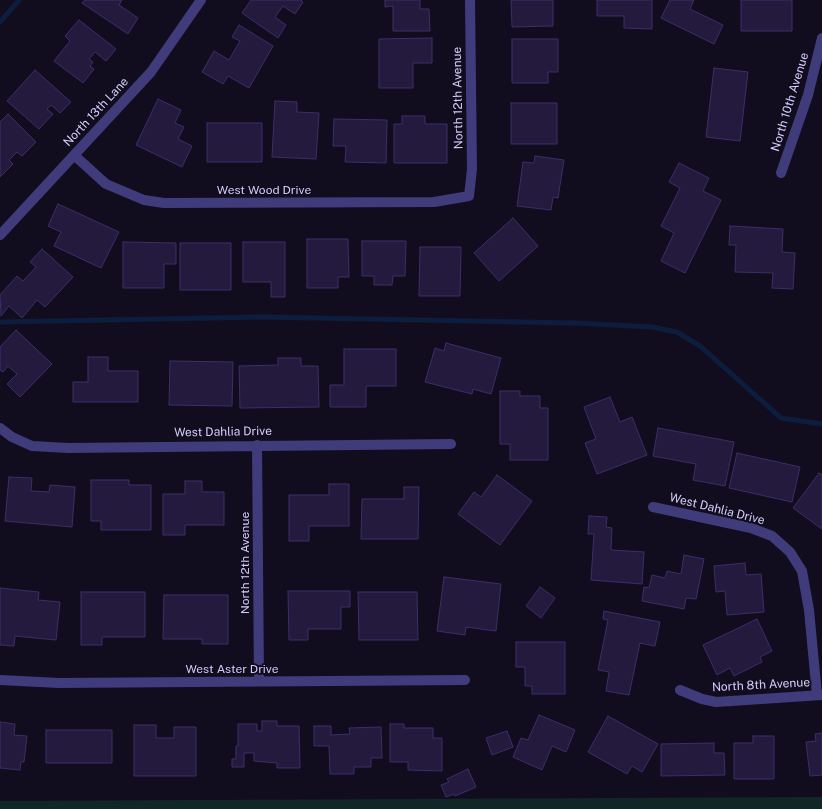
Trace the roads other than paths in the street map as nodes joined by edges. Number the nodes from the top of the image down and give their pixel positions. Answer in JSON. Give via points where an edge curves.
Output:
{"nodes":[{"id":1,"x":201,"y":0,"type":"edge"},
{"id":2,"x":470,"y":0,"type":"edge"},
{"id":3,"x":822,"y":38,"type":"edge"},
{"id":4,"x":74,"y":155,"type":"junction"},
{"id":5,"x":781,"y":173,"type":"dead end"},
{"id":6,"x":469,"y":196,"type":"joint"},
{"id":7,"x":0,"y":234,"type":"edge"},
{"id":8,"x":0,"y":428,"type":"edge"},
{"id":9,"x":451,"y":444,"type":"dead end"},
{"id":10,"x":257,"y":445,"type":"junction"},
{"id":11,"x":653,"y":507,"type":"dead end"},
{"id":12,"x":0,"y":680,"type":"edge"},
{"id":13,"x":465,"y":680,"type":"dead end"},
{"id":14,"x":259,"y":682,"type":"junction"},
{"id":15,"x":680,"y":690,"type":"dead end"},
{"id":16,"x":819,"y":695,"type":"edge"}],
"edges":[{"from":1,"to":4,"type":"street","name":"North 13th Lane","via":[[151,72]]},
{"from":2,"to":6,"type":"street","name":"North 12th Avenue","via":[[472,169]]},
{"from":3,"to":5,"type":"street","name":"North 10th Avenue","via":[[808,95]]},
{"from":4,"to":6,"type":"street","name":"West Wood Drive","via":[[106,184],[144,200],[164,203],[434,202]]},
{"from":4,"to":7,"type":"street","name":"North 13th Lane"},
{"from":8,"to":10,"type":"street","name":"West Dahlia Drive","via":[[32,446],[68,448]]},
{"from":9,"to":10,"type":"street","name":"West Dahlia Drive"},
{"from":10,"to":14,"type":"street","name":"North 12th Avenue"},
{"from":11,"to":16,"type":"street","name":"West Dahlia Drive","via":[[751,528],[772,536],[790,552],[802,571]]},
{"from":12,"to":14,"type":"street","name":"West Aster Drive","via":[[59,683]]},
{"from":13,"to":14,"type":"street","name":"West Aster Drive"},
{"from":15,"to":16,"type":"street","name":"North 8th Avenue","via":[[702,700],[716,702]]}]}
